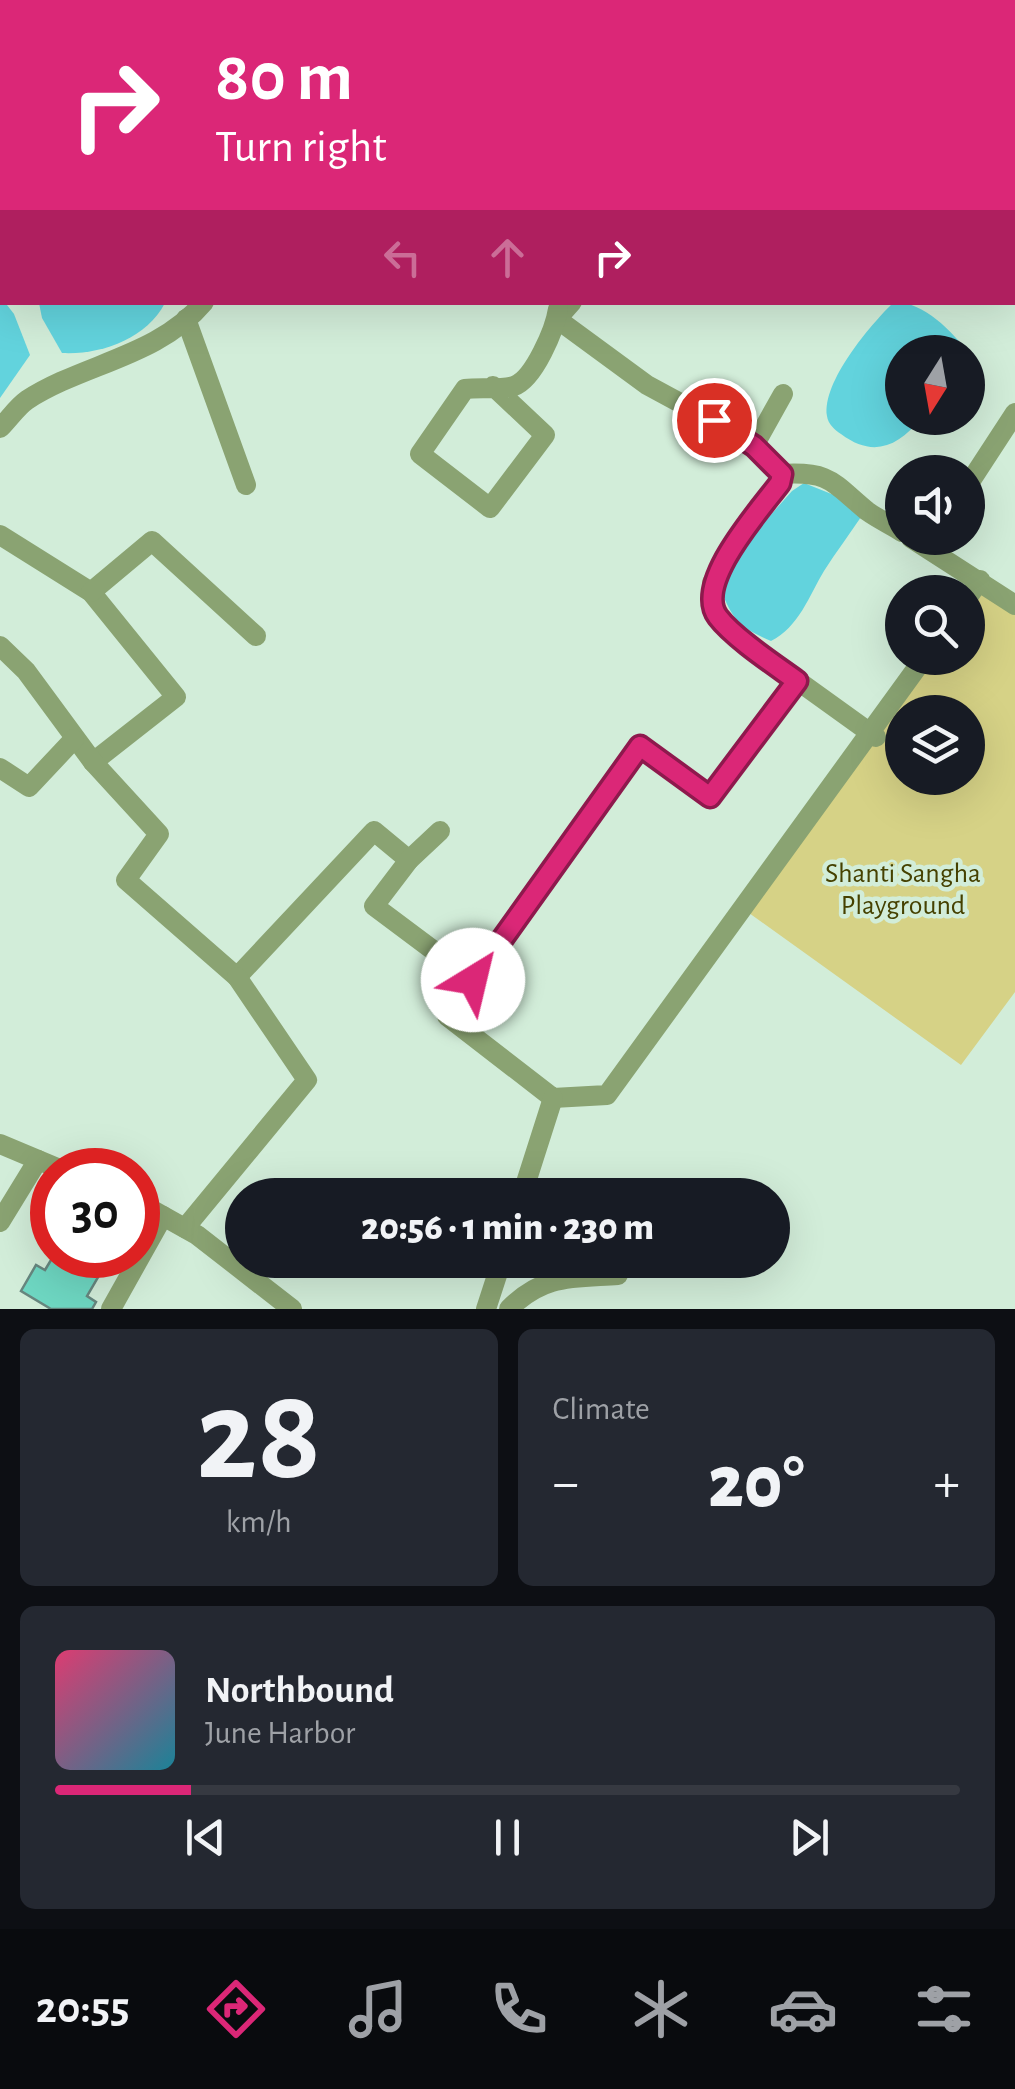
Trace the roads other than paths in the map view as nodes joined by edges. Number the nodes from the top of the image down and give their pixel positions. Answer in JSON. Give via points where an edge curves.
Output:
{"nodes":[{"id":1,"x":201,"y":305,"type":"edge"},
{"id":2,"x":557,"y":311,"type":"edge"},
{"id":3,"x":186,"y":319,"type":"junction"},
{"id":4,"x":493,"y":386,"type":"junction"},
{"id":5,"x":783,"y":394,"type":"dead end"},
{"id":6,"x":1015,"y":413,"type":"edge"},
{"id":7,"x":0,"y":428,"type":"edge"},
{"id":8,"x":754,"y":446,"type":"junction"},
{"id":9,"x":985,"y":459,"type":"edge"},
{"id":10,"x":782,"y":474,"type":"junction"},
{"id":11,"x":246,"y":485,"type":"dead end"},
{"id":12,"x":885,"y":522,"type":"edge"},
{"id":13,"x":0,"y":535,"type":"edge"},
{"id":14,"x":939,"y":555,"type":"edge"},
{"id":15,"x":960,"y":575,"type":"edge"},
{"id":16,"x":91,"y":592,"type":"junction"},
{"id":17,"x":985,"y":592,"type":"edge"},
{"id":18,"x":1015,"y":604,"type":"edge"},
{"id":19,"x":256,"y":636,"type":"dead end"},
{"id":20,"x":0,"y":646,"type":"edge"},
{"id":21,"x":913,"y":675,"type":"edge"},
{"id":22,"x":797,"y":681,"type":"junction"},
{"id":23,"x":873,"y":734,"type":"junction"},
{"id":24,"x":74,"y":739,"type":"junction"},
{"id":25,"x":92,"y":762,"type":"junction"},
{"id":26,"x":0,"y":768,"type":"edge"},
{"id":27,"x":440,"y":831,"type":"dead end"},
{"id":28,"x":409,"y":860,"type":"junction"},
{"id":29,"x":237,"y":977,"type":"junction"},
{"id":30,"x":473,"y":980,"type":"junction"},
{"id":31,"x":553,"y":1098,"type":"junction"},
{"id":32,"x":0,"y":1144,"type":"edge"},
{"id":33,"x":30,"y":1157,"type":"edge"},
{"id":34,"x":30,"y":1173,"type":"edge"},
{"id":35,"x":527,"y":1178,"type":"edge"},
{"id":36,"x":160,"y":1214,"type":"edge"},
{"id":37,"x":164,"y":1216,"type":"junction"},
{"id":38,"x":0,"y":1222,"type":"edge"},
{"id":39,"x":185,"y":1228,"type":"junction"},
{"id":40,"x":496,"y":1278,"type":"edge"},
{"id":41,"x":577,"y":1278,"type":"edge"},
{"id":42,"x":111,"y":1309,"type":"edge"},
{"id":43,"x":292,"y":1309,"type":"edge"},
{"id":44,"x":486,"y":1309,"type":"edge"},
{"id":45,"x":509,"y":1309,"type":"edge"}],
"edges":[{"from":1,"to":3,"type":"street"},
{"from":2,"to":4,"type":"street","via":[[526,378]]},
{"from":2,"to":8,"type":"street","via":[[647,384]]},
{"from":3,"to":7,"type":"street","via":[[153,344],[24,403]]},
{"from":3,"to":11,"type":"street"},
{"from":4,"to":4,"type":"street","via":[[465,390],[420,454],[490,508],[544,435]]},
{"from":5,"to":8,"type":"street"},
{"from":6,"to":9,"type":"street"},
{"from":8,"to":10,"type":"street"},
{"from":10,"to":12,"type":"street","via":[[809,472],[830,480]]},
{"from":10,"to":22,"type":"street","via":[[712,582],[711,600],[716,616]]},
{"from":13,"to":16,"type":"street"},
{"from":14,"to":15,"type":"street"},
{"from":16,"to":19,"type":"street","via":[[152,541]]},
{"from":16,"to":25,"type":"street","via":[[176,698]]},
{"from":17,"to":18,"type":"street"},
{"from":20,"to":24,"type":"street"},
{"from":21,"to":23,"type":"street"},
{"from":22,"to":23,"type":"street"},
{"from":22,"to":30,"type":"street","via":[[710,797],[640,746]]},
{"from":23,"to":31,"type":"street","via":[[607,1095]]},
{"from":24,"to":25,"type":"street"},
{"from":24,"to":26,"type":"street","via":[[29,787]]},
{"from":25,"to":29,"type":"street","via":[[159,834],[126,880]]},
{"from":27,"to":28,"type":"street"},
{"from":28,"to":29,"type":"street","via":[[374,831]]},
{"from":28,"to":30,"type":"street","via":[[374,906]]},
{"from":29,"to":39,"type":"street","via":[[308,1080]]},
{"from":30,"to":31,"type":"street","via":[[447,1016]]},
{"from":31,"to":35,"type":"street"},
{"from":32,"to":33,"type":"street"},
{"from":34,"to":38,"type":"street"},
{"from":36,"to":37,"type":"street"},
{"from":37,"to":39,"type":"street"},
{"from":37,"to":42,"type":"street"},
{"from":39,"to":43,"type":"street"},
{"from":40,"to":44,"type":"street"},
{"from":41,"to":45,"type":"street","via":[[549,1280]]}]}
